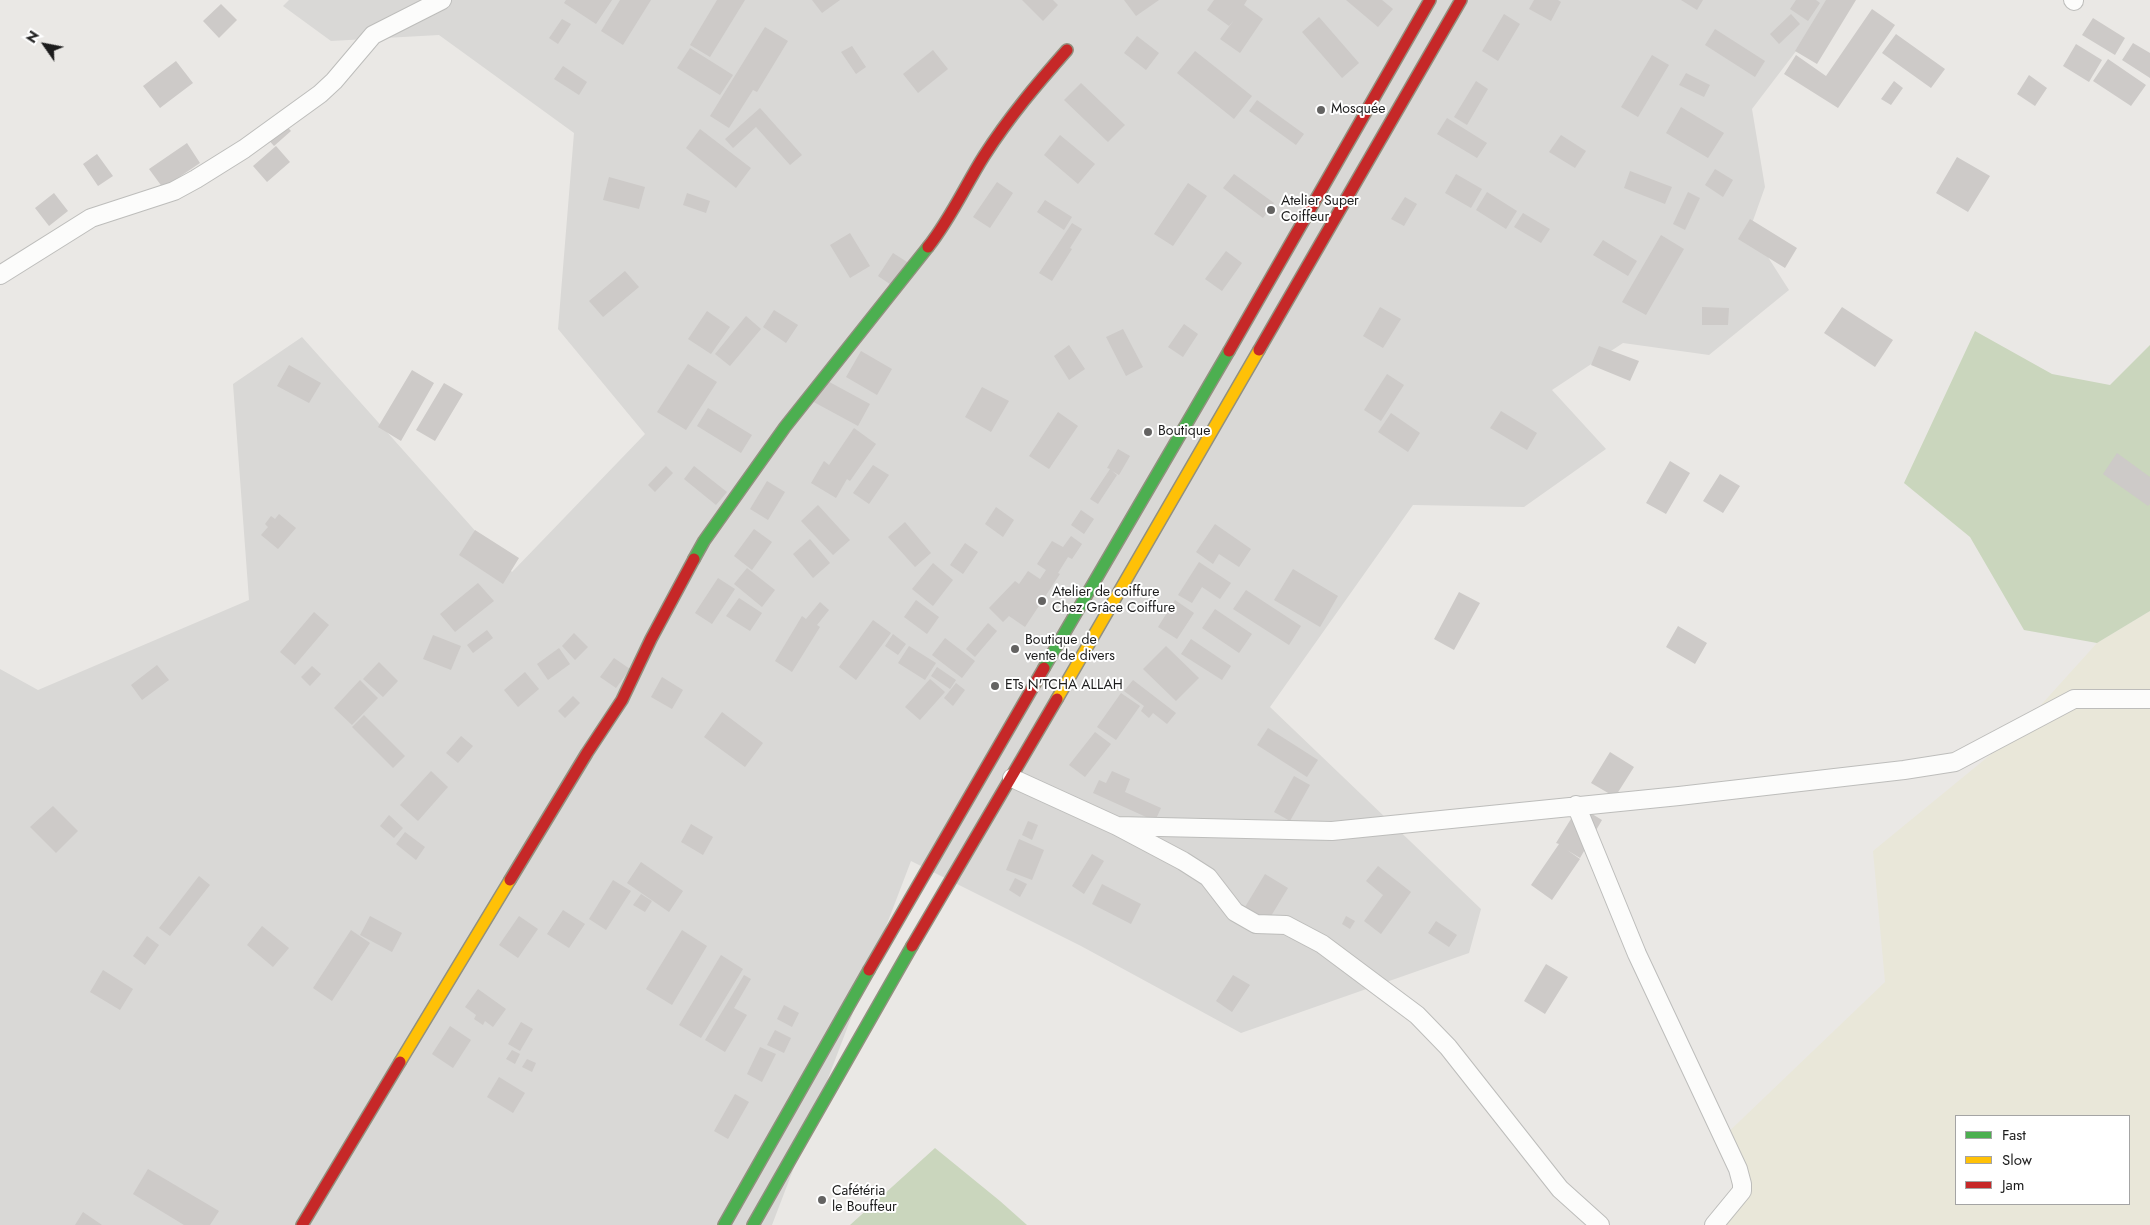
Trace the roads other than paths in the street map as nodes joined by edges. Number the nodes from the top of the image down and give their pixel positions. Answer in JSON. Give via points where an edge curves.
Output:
{"nodes":[{"id":1,"x":442,"y":0,"type":"edge"},
{"id":2,"x":1430,"y":0,"type":"edge"},
{"id":3,"x":1462,"y":0,"type":"edge"},
{"id":4,"x":1067,"y":50,"type":"dead end"},
{"id":5,"x":0,"y":275,"type":"edge"},
{"id":6,"x":2150,"y":698,"type":"edge"},
{"id":7,"x":1012,"y":778,"type":"junction"},
{"id":8,"x":1576,"y":805,"type":"junction"},
{"id":9,"x":1117,"y":826,"type":"junction"},
{"id":10,"x":302,"y":1225,"type":"edge"},
{"id":11,"x":724,"y":1225,"type":"edge"},
{"id":12,"x":754,"y":1225,"type":"edge"},
{"id":13,"x":1600,"y":1225,"type":"edge"},
{"id":14,"x":1714,"y":1225,"type":"edge"}],
"edges":[{"from":1,"to":5,"type":"street","via":[[373,35],[334,82],[244,149],[174,190],[91,218]]},
{"from":2,"to":11,"type":"main road","via":[[910,896]]},
{"from":3,"to":7,"type":"main road"},
{"from":4,"to":10,"type":"main road","via":[[1020,104],[984,156],[944,227],[785,427],[704,541],[622,700]]},
{"from":6,"to":8,"type":"street","via":[[2074,699],[1955,762],[1679,796]]},
{"from":7,"to":9,"type":"street"},
{"from":7,"to":12,"type":"main road"},
{"from":8,"to":9,"type":"street","via":[[1332,830]]},
{"from":8,"to":14,"type":"street","via":[[1636,954],[1738,1169],[1742,1191]]},
{"from":9,"to":13,"type":"street","via":[[1208,877],[1235,912],[1256,924],[1286,925],[1322,944],[1417,1015],[1448,1047],[1560,1189]]}]}
